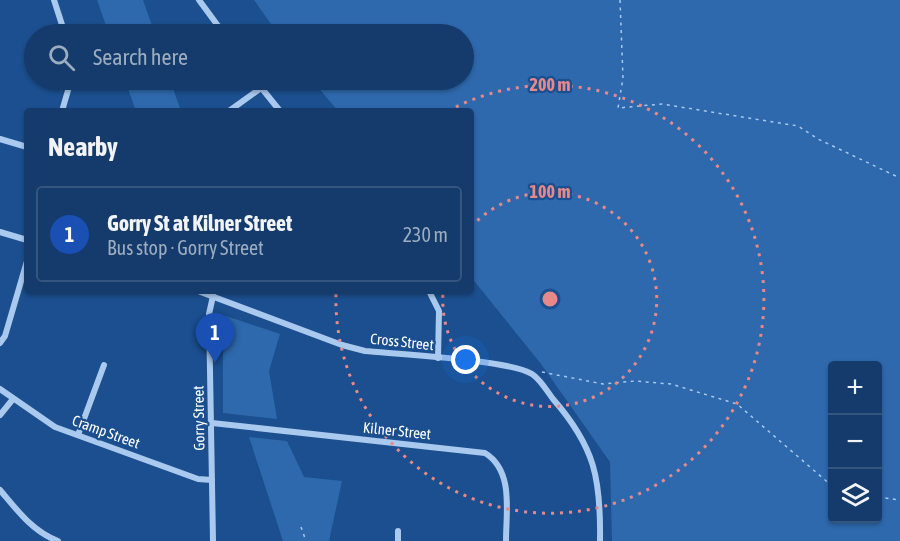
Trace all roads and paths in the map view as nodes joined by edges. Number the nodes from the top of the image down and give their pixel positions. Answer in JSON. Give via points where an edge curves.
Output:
{"nodes":[{"id":1,"x":54,"y":0,"type":"edge"},
{"id":2,"x":200,"y":0,"type":"edge"},
{"id":3,"x":620,"y":0,"type":"edge"},
{"id":4,"x":62,"y":24,"type":"edge"},
{"id":5,"x":217,"y":24,"type":"edge"},
{"id":6,"x":68,"y":90,"type":"edge"},
{"id":7,"x":258,"y":90,"type":"edge"},
{"id":8,"x":263,"y":90,"type":"edge"},
{"id":9,"x":63,"y":108,"type":"edge"},
{"id":10,"x":233,"y":108,"type":"edge"},
{"id":11,"x":278,"y":108,"type":"edge"},
{"id":12,"x":0,"y":140,"type":"edge"},
{"id":13,"x":24,"y":146,"type":"edge"},
{"id":14,"x":900,"y":178,"type":"edge"},
{"id":15,"x":0,"y":232,"type":"edge"},
{"id":16,"x":24,"y":239,"type":"edge"},
{"id":17,"x":24,"y":271,"type":"edge"},
{"id":18,"x":207,"y":294,"type":"edge"},
{"id":19,"x":430,"y":294,"type":"edge"},
{"id":20,"x":213,"y":296,"type":"junction"},
{"id":21,"x":0,"y":343,"type":"edge"},
{"id":22,"x":438,"y":358,"type":"junction"},
{"id":23,"x":104,"y":365,"type":"dead end"},
{"id":24,"x":532,"y":374,"type":"junction"},
{"id":25,"x":0,"y":389,"type":"edge"},
{"id":26,"x":13,"y":399,"type":"junction"},
{"id":27,"x":0,"y":415,"type":"edge"},
{"id":28,"x":212,"y":423,"type":"junction"},
{"id":29,"x":78,"y":435,"type":"junction"},
{"id":30,"x":212,"y":480,"type":"junction"},
{"id":31,"x":828,"y":483,"type":"edge"},
{"id":32,"x":0,"y":490,"type":"edge"},
{"id":33,"x":882,"y":498,"type":"edge"},
{"id":34,"x":900,"y":500,"type":"edge"},
{"id":35,"x":301,"y":527,"type":"dead end"},
{"id":36,"x":398,"y":531,"type":"dead end"},
{"id":37,"x":58,"y":541,"type":"edge"},
{"id":38,"x":213,"y":541,"type":"edge"},
{"id":39,"x":306,"y":541,"type":"edge"},
{"id":40,"x":398,"y":541,"type":"edge"},
{"id":41,"x":506,"y":541,"type":"edge"},
{"id":42,"x":600,"y":541,"type":"edge"}],
"edges":[{"from":1,"to":4,"type":"street"},
{"from":2,"to":5,"type":"street"},
{"from":3,"to":14,"type":"path","via":[[623,78],[618,108],[662,104],[798,126]]},
{"from":6,"to":9,"type":"street"},
{"from":7,"to":10,"type":"street"},
{"from":8,"to":11,"type":"street"},
{"from":12,"to":13,"type":"street"},
{"from":15,"to":16,"type":"street"},
{"from":17,"to":21,"type":"street"},
{"from":18,"to":20,"type":"street","name":"Cross Street"},
{"from":19,"to":22,"type":"street","via":[[439,311]]},
{"from":20,"to":22,"type":"street","name":"Cross Street","via":[[342,345]]},
{"from":20,"to":28,"type":"street","name":"Gorry Street","via":[[209,314]]},
{"from":22,"to":24,"type":"street","name":"Cross Street"},
{"from":23,"to":29,"type":"street"},
{"from":24,"to":31,"type":"path","via":[[542,372],[603,384],[654,381],[727,399]]},
{"from":24,"to":42,"type":"street","via":[[584,438],[592,457],[600,507]]},
{"from":25,"to":26,"type":"street","name":"Cramp Street"},
{"from":26,"to":27,"type":"street"},
{"from":26,"to":29,"type":"street","name":"Cramp Street","via":[[55,427]]},
{"from":28,"to":30,"type":"street","name":"Gorry Street"},
{"from":28,"to":41,"type":"street","name":"Kilner Street","via":[[485,453],[496,460],[505,483]]},
{"from":29,"to":30,"type":"street","name":"Cramp Street","via":[[198,479]]},
{"from":30,"to":38,"type":"street","name":"Gorry Street"},
{"from":32,"to":37,"type":"street","via":[[29,523]]},
{"from":33,"to":34,"type":"path"},
{"from":35,"to":39,"type":"path"},
{"from":36,"to":40,"type":"street"}]}
